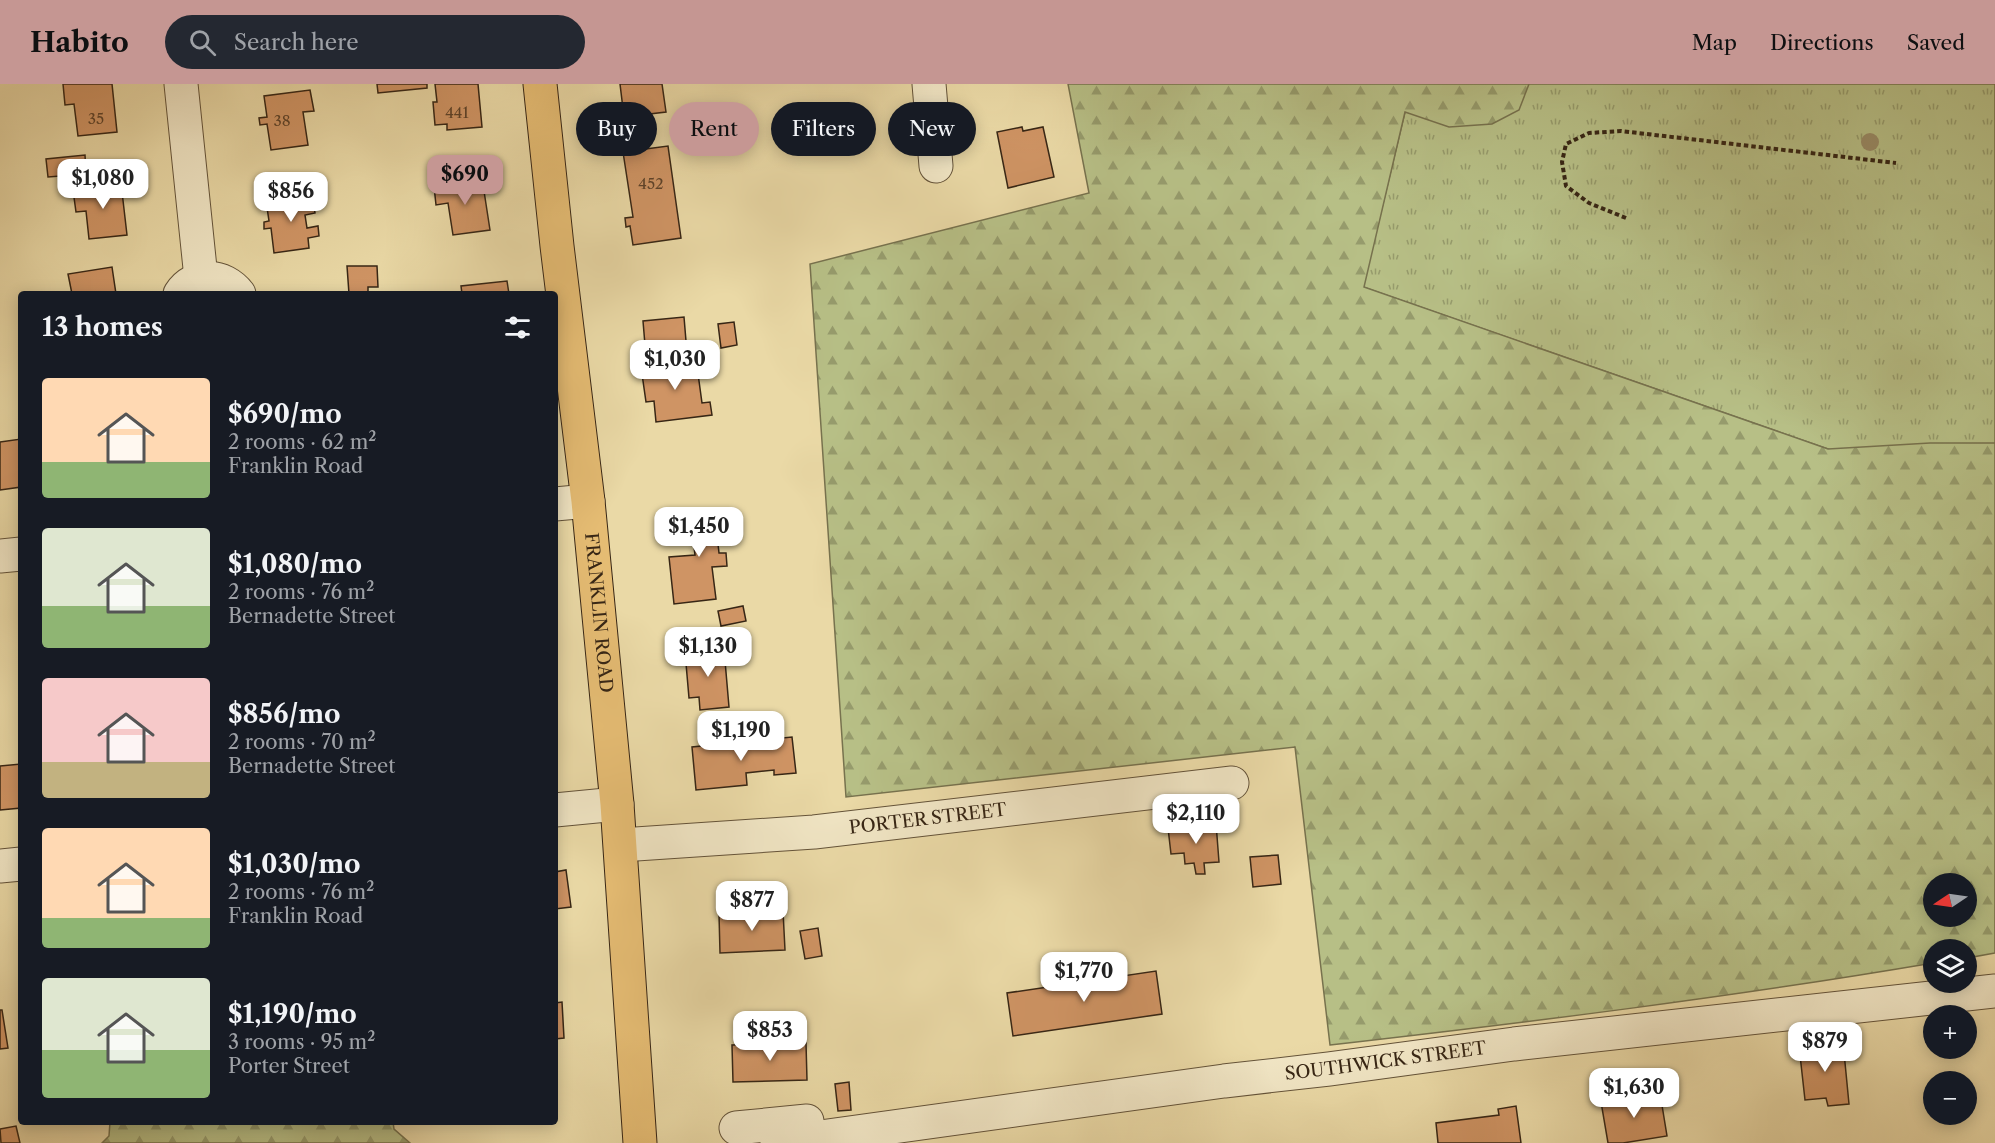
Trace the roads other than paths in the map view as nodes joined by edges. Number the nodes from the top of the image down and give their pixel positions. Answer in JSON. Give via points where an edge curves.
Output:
{"nodes":[{"id":1,"x":181,"y":84,"type":"edge"},
{"id":2,"x":540,"y":84,"type":"edge"},
{"id":3,"x":929,"y":84,"type":"edge"},
{"id":4,"x":936,"y":166,"type":"dead end"},
{"id":5,"x":191,"y":286,"type":"edge"},
{"id":6,"x":236,"y":291,"type":"edge"},
{"id":7,"x":588,"y":501,"type":"junction"},
{"id":8,"x":558,"y":504,"type":"edge"},
{"id":9,"x":18,"y":554,"type":"edge"},
{"id":10,"x":0,"y":556,"type":"edge"},
{"id":11,"x":1232,"y":783,"type":"dead end"},
{"id":12,"x":617,"y":804,"type":"junction"},
{"id":13,"x":558,"y":810,"type":"edge"},
{"id":14,"x":621,"y":845,"type":"junction"},
{"id":15,"x":18,"y":864,"type":"edge"},
{"id":16,"x":0,"y":866,"type":"edge"},
{"id":17,"x":1995,"y":968,"type":"edge"},
{"id":18,"x":1977,"y":970,"type":"edge"},
{"id":19,"x":1923,"y":979,"type":"edge"},
{"id":20,"x":1995,"y":991,"type":"edge"},
{"id":21,"x":1385,"y":1062,"type":"junction"},
{"id":22,"x":736,"y":1128,"type":"dead end"},
{"id":23,"x":640,"y":1143,"type":"edge"},
{"id":24,"x":777,"y":1143,"type":"edge"}],
"edges":[{"from":1,"to":5,"type":"street"},
{"from":2,"to":7,"type":"main road","name":"FRANKLIN ROAD"},
{"from":3,"to":4,"type":"street"},
{"from":5,"to":6,"type":"street","via":[[221,279]]},
{"from":7,"to":8,"type":"street"},
{"from":7,"to":12,"type":"main road","name":"FRANKLIN ROAD"},
{"from":9,"to":10,"type":"street"},
{"from":11,"to":14,"type":"street","name":"PORTER STREET","via":[[814,832]]},
{"from":12,"to":13,"type":"street"},
{"from":12,"to":14,"type":"main road","name":"FRANKLIN ROAD"},
{"from":14,"to":23,"type":"main road","name":"FRANKLIN ROAD"},
{"from":15,"to":16,"type":"street"},
{"from":17,"to":18,"type":"street"},
{"from":19,"to":21,"type":"street"},
{"from":20,"to":21,"type":"street","name":"SOUTHWICK STREET"},
{"from":21,"to":22,"type":"street"},
{"from":21,"to":24,"type":"street","name":"SOUTHWICK STREET"}]}
